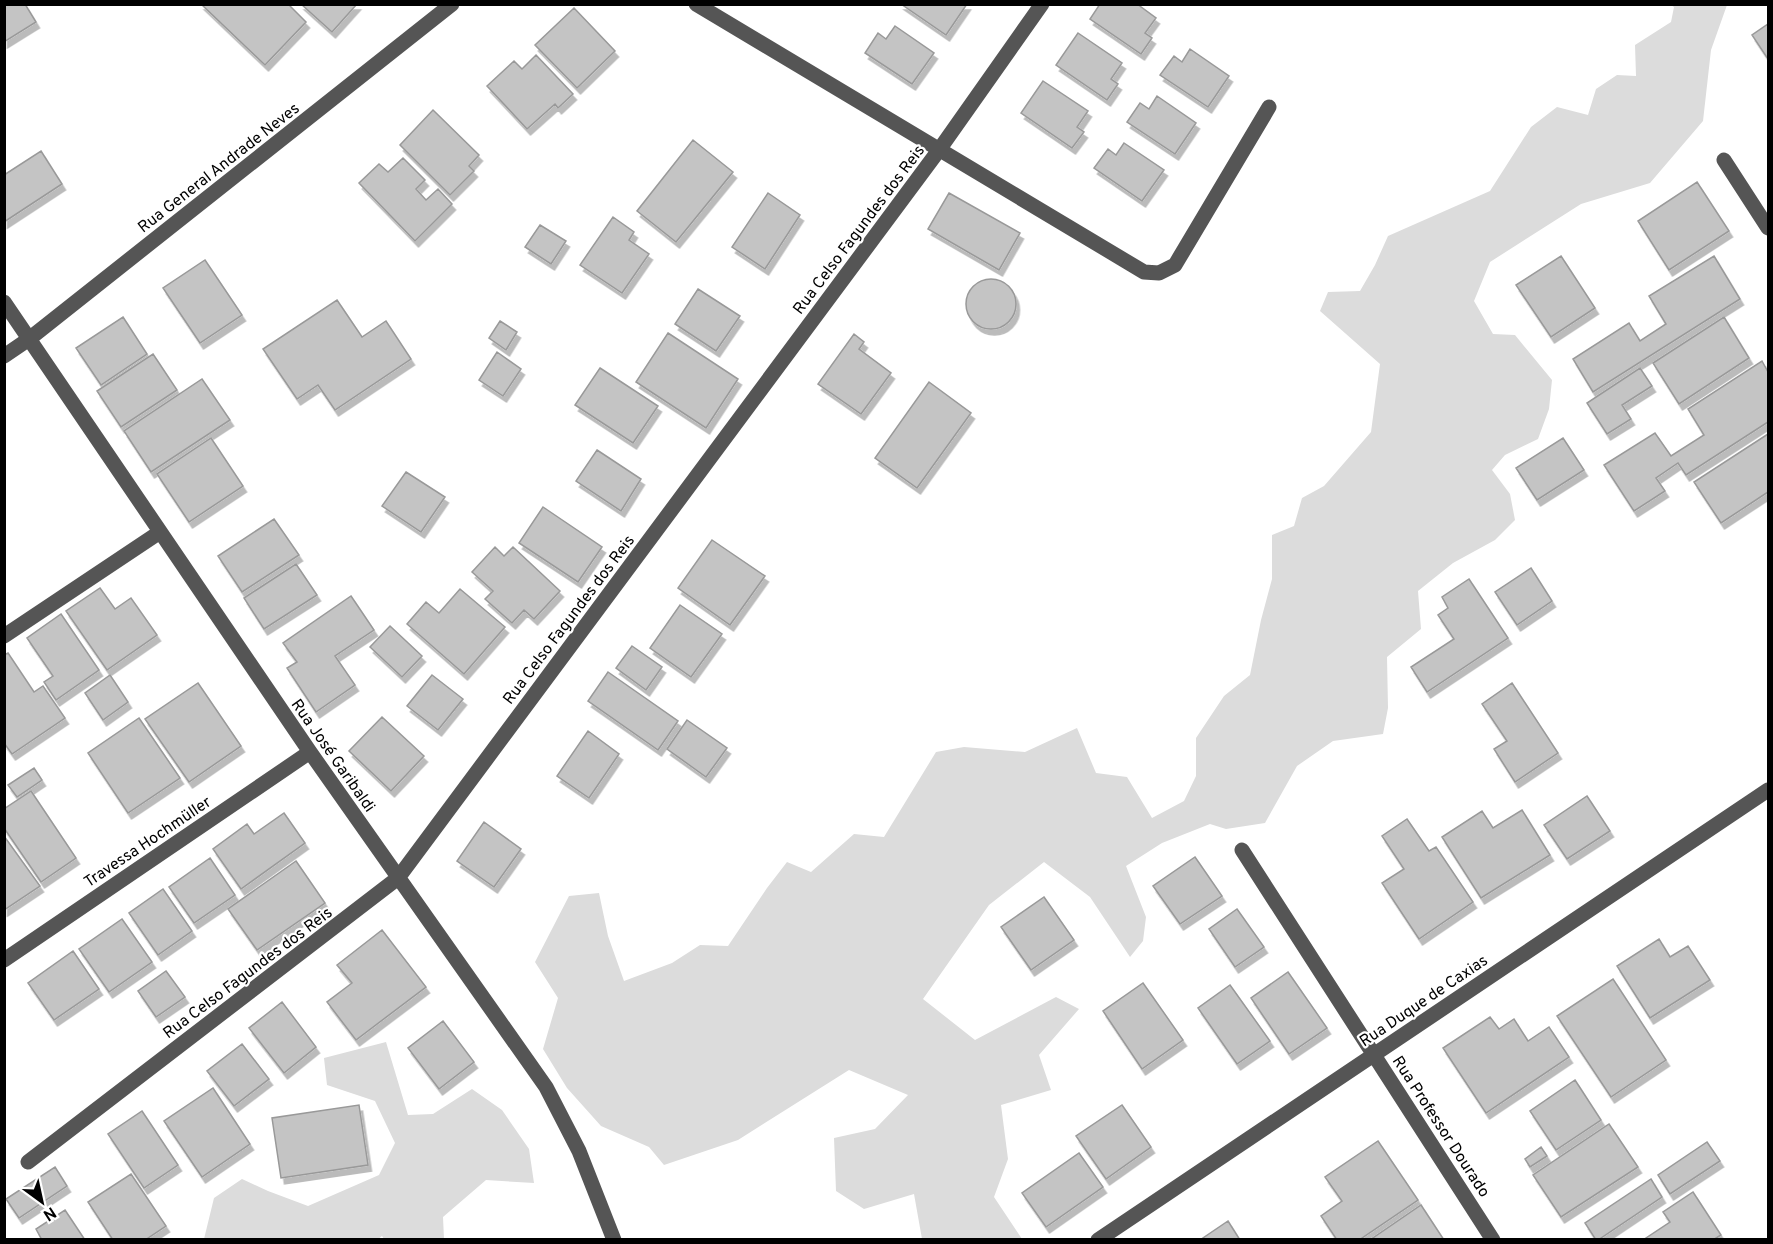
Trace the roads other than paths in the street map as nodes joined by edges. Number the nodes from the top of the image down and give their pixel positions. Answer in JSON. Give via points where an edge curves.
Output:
{"nodes":[{"id":1,"x":452,"y":4,"type":"edge"},
{"id":2,"x":696,"y":4,"type":"edge"},
{"id":3,"x":1042,"y":4,"type":"edge"},
{"id":4,"x":1269,"y":107,"type":"dead end"},
{"id":5,"x":939,"y":150,"type":"junction"},
{"id":6,"x":1724,"y":160,"type":"dead end"},
{"id":7,"x":1768,"y":228,"type":"edge"},
{"id":8,"x":4,"y":302,"type":"edge"},
{"id":9,"x":29,"y":339,"type":"junction"},
{"id":10,"x":4,"y":356,"type":"edge"},
{"id":11,"x":160,"y":532,"type":"junction"},
{"id":12,"x":4,"y":636,"type":"edge"},
{"id":13,"x":310,"y":752,"type":"junction"},
{"id":14,"x":1768,"y":790,"type":"edge"},
{"id":15,"x":1242,"y":850,"type":"dead end"},
{"id":16,"x":399,"y":878,"type":"junction"},
{"id":17,"x":4,"y":960,"type":"edge"},
{"id":18,"x":1374,"y":1055,"type":"junction"},
{"id":19,"x":28,"y":1162,"type":"dead end"},
{"id":20,"x":614,"y":1239,"type":"edge"},
{"id":21,"x":1098,"y":1239,"type":"edge"},
{"id":22,"x":1494,"y":1239,"type":"edge"}],
"edges":[{"from":1,"to":9,"type":"street","name":"Rua General Andrade Neves"},
{"from":2,"to":5,"type":"street"},
{"from":3,"to":5,"type":"street","name":"Rua Celso Fagundes dos Reis"},
{"from":4,"to":5,"type":"street","via":[[1175,265],[1159,273],[1144,272]]},
{"from":5,"to":16,"type":"street","name":"Rua Celso Fagundes dos Reis"},
{"from":6,"to":7,"type":"street"},
{"from":8,"to":9,"type":"street","name":"Rua José Garibaldi"},
{"from":9,"to":10,"type":"street","name":"Rua General Andrade Neves"},
{"from":9,"to":11,"type":"street","name":"Rua José Garibaldi"},
{"from":11,"to":12,"type":"street"},
{"from":11,"to":13,"type":"street","name":"Rua José Garibaldi"},
{"from":13,"to":16,"type":"street","name":"Rua José Garibaldi"},
{"from":13,"to":17,"type":"street","name":"Travessa Hochmüller"},
{"from":14,"to":18,"type":"street","name":"Rua Duque de Caxias"},
{"from":15,"to":18,"type":"street","name":"Rua Professor Dourado"},
{"from":16,"to":19,"type":"street","name":"Rua Celso Fagundes dos Reis"},
{"from":16,"to":20,"type":"street","name":"Rua José Garibaldi","via":[[546,1087],[579,1151]]},
{"from":18,"to":21,"type":"street","name":"Rua Duque de Caxias"},
{"from":18,"to":22,"type":"street","name":"Rua Professor Dourado"}]}
